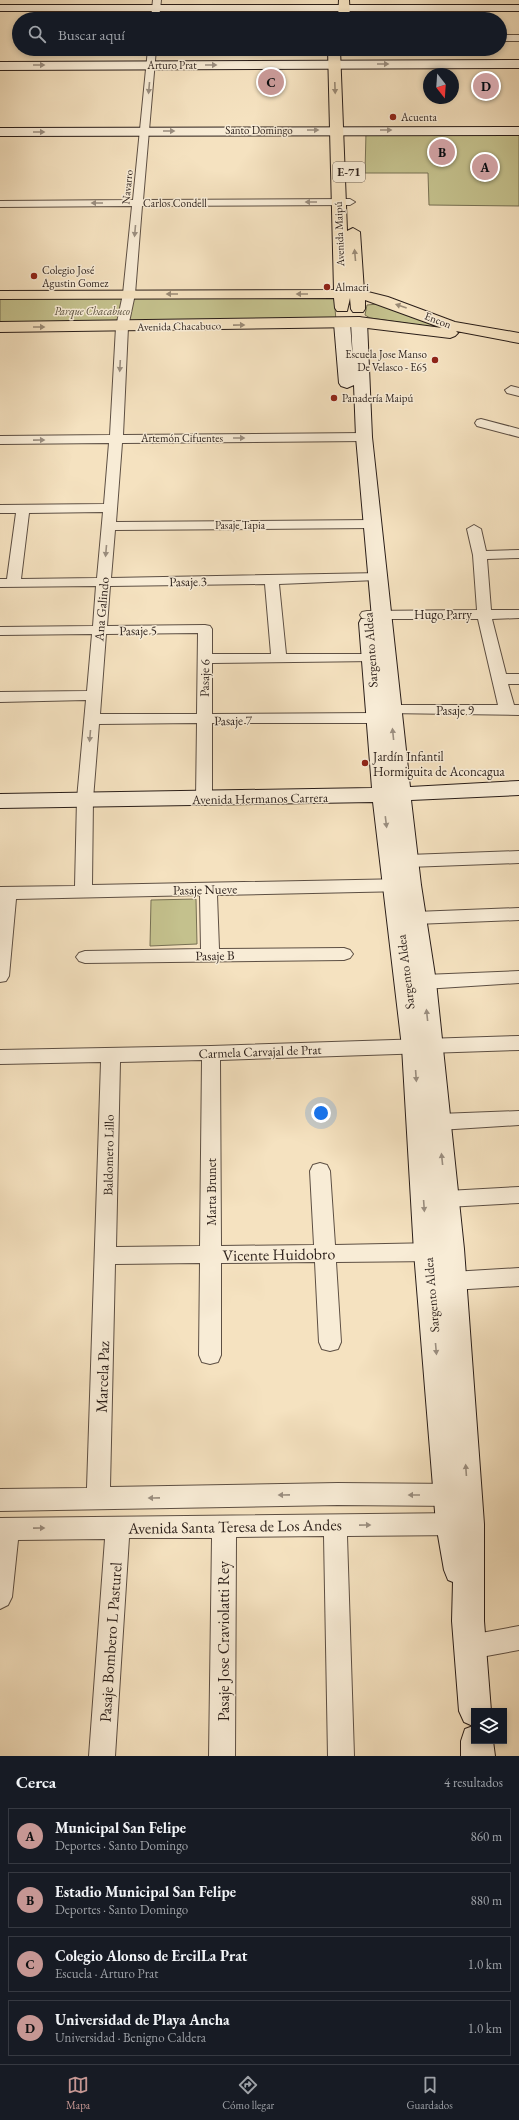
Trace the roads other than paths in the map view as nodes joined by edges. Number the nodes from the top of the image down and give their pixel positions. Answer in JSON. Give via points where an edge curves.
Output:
{"nodes":[{"id":1,"x":1,"y":7,"type":"edge"},
{"id":2,"x":519,"y":8,"type":"edge"},
{"id":3,"x":156,"y":9,"type":"edge"},
{"id":4,"x":339,"y":9,"type":"edge"},
{"id":5,"x":507,"y":38,"type":"edge"},
{"id":6,"x":519,"y":38,"type":"edge"},
{"id":7,"x":152,"y":56,"type":"edge"},
{"id":8,"x":336,"y":56,"type":"edge"},
{"id":9,"x":342,"y":56,"type":"edge"},
{"id":10,"x":339,"y":64,"type":"junction"},
{"id":11,"x":519,"y":64,"type":"edge"},
{"id":12,"x":151,"y":65,"type":"junction"},
{"id":13,"x":0,"y":66,"type":"edge"},
{"id":14,"x":342,"y":130,"type":"junction"},
{"id":15,"x":519,"y":130,"type":"edge"},
{"id":16,"x":145,"y":131,"type":"junction"},
{"id":17,"x":0,"y":132,"type":"edge"},
{"id":18,"x":344,"y":202,"type":"junction"},
{"id":19,"x":137,"y":203,"type":"junction"},
{"id":20,"x":0,"y":204,"type":"edge"},
{"id":21,"x":129,"y":294,"type":"junction"},
{"id":22,"x":341,"y":294,"type":"junction"},
{"id":23,"x":358,"y":294,"type":"junction"},
{"id":24,"x":0,"y":295,"type":"edge"},
{"id":25,"x":351,"y":322,"type":"junction"},
{"id":26,"x":122,"y":327,"type":"junction"},
{"id":27,"x":0,"y":328,"type":"edge"},
{"id":28,"x":519,"y":338,"type":"edge"},
{"id":29,"x":519,"y":342,"type":"edge"},
{"id":30,"x":481,"y":423,"type":"dead end"},
{"id":31,"x":519,"y":433,"type":"edge"},
{"id":32,"x":358,"y":437,"type":"junction"},
{"id":33,"x":116,"y":438,"type":"junction"},
{"id":34,"x":0,"y":440,"type":"edge"},
{"id":35,"x":110,"y":508,"type":"junction"},
{"id":36,"x":0,"y":509,"type":"edge"},
{"id":37,"x":22,"y":509,"type":"junction"},
{"id":38,"x":365,"y":524,"type":"junction"},
{"id":39,"x":108,"y":526,"type":"junction"},
{"id":40,"x":474,"y":529,"type":"dead end"},
{"id":41,"x":480,"y":554,"type":"junction"},
{"id":42,"x":519,"y":554,"type":"edge"},
{"id":43,"x":370,"y":576,"type":"junction"},
{"id":44,"x":272,"y":580,"type":"junction"},
{"id":45,"x":104,"y":582,"type":"junction"},
{"id":46,"x":7,"y":583,"type":"edge"},
{"id":47,"x":374,"y":614,"type":"junction"},
{"id":48,"x":484,"y":614,"type":"junction"},
{"id":49,"x":519,"y":614,"type":"edge"},
{"id":50,"x":205,"y":629,"type":"joint"},
{"id":51,"x":98,"y":630,"type":"junction"},
{"id":52,"x":0,"y":631,"type":"edge"},
{"id":53,"x":370,"y":658,"type":"junction"},
{"id":54,"x":204,"y":659,"type":"junction"},
{"id":55,"x":279,"y":659,"type":"junction"},
{"id":56,"x":501,"y":679,"type":"junction"},
{"id":57,"x":519,"y":680,"type":"edge"},
{"id":58,"x":94,"y":695,"type":"junction"},
{"id":59,"x":0,"y":697,"type":"edge"},
{"id":60,"x":513,"y":709,"type":"edge"},
{"id":61,"x":383,"y":714,"type":"junction"},
{"id":62,"x":92,"y":719,"type":"junction"},
{"id":63,"x":203,"y":720,"type":"junction"},
{"id":64,"x":519,"y":788,"type":"edge"},
{"id":65,"x":392,"y":795,"type":"junction"},
{"id":66,"x":85,"y":799,"type":"junction"},
{"id":67,"x":204,"y":799,"type":"junction"},
{"id":68,"x":0,"y":801,"type":"edge"},
{"id":69,"x":519,"y":857,"type":"edge"},
{"id":70,"x":408,"y":861,"type":"junction"},
{"id":71,"x":402,"y":885,"type":"junction"},
{"id":72,"x":208,"y":889,"type":"junction"},
{"id":73,"x":83,"y":891,"type":"junction"},
{"id":74,"x":4,"y":893,"type":"edge"},
{"id":75,"x":519,"y":914,"type":"edge"},
{"id":76,"x":415,"y":918,"type":"junction"},
{"id":77,"x":344,"y":954,"type":"dead end"},
{"id":78,"x":210,"y":955,"type":"junction"},
{"id":79,"x":85,"y":956,"type":"dead end"},
{"id":80,"x":0,"y":971,"type":"edge"},
{"id":81,"x":0,"y":976,"type":"edge"},
{"id":82,"x":519,"y":977,"type":"edge"},
{"id":83,"x":424,"y":982,"type":"junction"},
{"id":84,"x":519,"y":1043,"type":"edge"},
{"id":85,"x":422,"y":1047,"type":"junction"},
{"id":86,"x":211,"y":1053,"type":"junction"},
{"id":87,"x":111,"y":1055,"type":"junction"},
{"id":88,"x":0,"y":1057,"type":"edge"},
{"id":89,"x":519,"y":1118,"type":"edge"},
{"id":90,"x":439,"y":1122,"type":"junction"},
{"id":91,"x":320,"y":1171,"type":"dead end"},
{"id":92,"x":519,"y":1195,"type":"edge"},
{"id":93,"x":447,"y":1199,"type":"junction"},
{"id":94,"x":427,"y":1252,"type":"junction"},
{"id":95,"x":451,"y":1252,"type":"junction"},
{"id":96,"x":325,"y":1253,"type":"junction"},
{"id":97,"x":211,"y":1254,"type":"junction"},
{"id":98,"x":106,"y":1256,"type":"junction"},
{"id":99,"x":519,"y":1278,"type":"edge"},
{"id":100,"x":452,"y":1281,"type":"junction"},
{"id":101,"x":330,"y":1342,"type":"dead end"},
{"id":102,"x":210,"y":1356,"type":"dead end"},
{"id":103,"x":458,"y":1495,"type":"junction"},
{"id":104,"x":98,"y":1499,"type":"junction"},
{"id":105,"x":0,"y":1500,"type":"edge"},
{"id":106,"x":460,"y":1524,"type":"junction"},
{"id":107,"x":334,"y":1525,"type":"junction"},
{"id":108,"x":224,"y":1526,"type":"junction"},
{"id":109,"x":118,"y":1527,"type":"junction"},
{"id":110,"x":3,"y":1529,"type":"edge"},
{"id":111,"x":0,"y":1598,"type":"edge"},
{"id":112,"x":469,"y":1634,"type":"junction"},
{"id":113,"x":519,"y":1638,"type":"edge"},
{"id":114,"x":475,"y":1708,"type":"edge"},
{"id":115,"x":477,"y":1744,"type":"edge"},
{"id":116,"x":102,"y":1756,"type":"edge"},
{"id":117,"x":222,"y":1756,"type":"edge"},
{"id":118,"x":341,"y":1756,"type":"edge"},
{"id":119,"x":478,"y":1756,"type":"edge"}],
"edges":[{"from":1,"to":3,"type":"street"},
{"from":2,"to":4,"type":"street"},
{"from":3,"to":4,"type":"street"},
{"from":5,"to":6,"type":"street"},
{"from":7,"to":12,"type":"street","name":"Navarro"},
{"from":8,"to":10,"type":"main road","name":"Avenida Maipú","number":"E-71"},
{"from":9,"to":10,"type":"main road","name":"Avenida Maipú","number":"E-71"},
{"from":10,"to":11,"type":"street","name":"Arturo Prat","one_way":true},
{"from":12,"to":10,"type":"street","name":"Arturo Prat","one_way":true},
{"from":10,"to":14,"type":"main road","name":"Avenida Maipú","number":"E-71"},
{"from":13,"to":12,"type":"street","name":"Arturo Prat","one_way":true},
{"from":12,"to":16,"type":"street","name":"Navarro","one_way":true},
{"from":14,"to":15,"type":"street","name":"Santo Domingo","one_way":true},
{"from":16,"to":14,"type":"street","name":"Santo Domingo","one_way":true},
{"from":14,"to":18,"type":"main road","name":"Avenida Maipú","number":"E-71"},
{"from":17,"to":16,"type":"street","name":"Santo Domingo","one_way":true},
{"from":16,"to":19,"type":"street","name":"Navarro"},
{"from":18,"to":19,"type":"street","name":"Carlos Condell","one_way":true},
{"from":18,"to":22,"type":"main road","name":"Avenida Maipú","number":"E-71"},
{"from":23,"to":18,"type":"main road","name":"Avenida Maipú","number":"E-71","one_way":true},
{"from":19,"to":20,"type":"street","name":"Carlos Condell","one_way":true},
{"from":19,"to":21,"type":"street","name":"Navarro","one_way":true},
{"from":22,"to":21,"type":"main road","one_way":true},
{"from":21,"to":24,"type":"main road"},
{"from":21,"to":26,"type":"street","name":"Navarro"},
{"from":22,"to":23,"type":"main road"},
{"from":22,"to":25,"type":"main road","name":"Avenida Maipú","number":"E-71"},
{"from":23,"to":25,"type":"main road","name":"Avenida Maipú","number":"E-71"},
{"from":28,"to":23,"type":"main road","name":"Encon","one_way":true,"via":[[452,326],[383,300]]},
{"from":26,"to":25,"type":"main road","name":"Avenida Chacabuco","one_way":true},
{"from":25,"to":29,"type":"main road","name":"Encon"},
{"from":25,"to":32,"type":"street","name":"Sargento Aldea"},
{"from":27,"to":26,"type":"main road","name":"Avenida Chacabuco","one_way":true},
{"from":26,"to":33,"type":"street","name":"Ana Galindo","one_way":true},
{"from":30,"to":31,"type":"street"},
{"from":33,"to":32,"type":"street","name":"Artemón Cifuentes","one_way":true},
{"from":32,"to":38,"type":"street","name":"Sargento Aldea"},
{"from":34,"to":33,"type":"street","name":"Artemón Cifuentes","one_way":true},
{"from":33,"to":35,"type":"street","name":"Ana Galindo"},
{"from":35,"to":37,"type":"street"},
{"from":35,"to":39,"type":"street","name":"Ana Galindo"},
{"from":36,"to":37,"type":"street"},
{"from":37,"to":46,"type":"street"},
{"from":38,"to":39,"type":"street","name":"Pasaje Tapia"},
{"from":38,"to":43,"type":"street","name":"Sargento Aldea"},
{"from":39,"to":45,"type":"street","name":"Ana Galindo","one_way":true},
{"from":40,"to":41,"type":"street"},
{"from":41,"to":42,"type":"street"},
{"from":41,"to":48,"type":"street"},
{"from":43,"to":44,"type":"street","name":"Pasaje 3"},
{"from":43,"to":47,"type":"street","name":"Sargento Aldea"},
{"from":44,"to":45,"type":"street","name":"Pasaje 3"},
{"from":44,"to":55,"type":"street"},
{"from":45,"to":46,"type":"street","name":"Pasaje 3"},
{"from":45,"to":51,"type":"street","name":"Ana Galindo"},
{"from":47,"to":48,"type":"street","name":"Hugo Parry"},
{"from":47,"to":53,"type":"street","name":"Sargento Aldea"},
{"from":47,"to":61,"type":"street","name":"Sargento Aldea"},
{"from":48,"to":49,"type":"street","name":"Hugo Parry"},
{"from":48,"to":56,"type":"street"},
{"from":50,"to":51,"type":"street","name":"Pasaje 5"},
{"from":50,"to":54,"type":"street","name":"Pasaje 6"},
{"from":51,"to":52,"type":"street","name":"Pasaje 5"},
{"from":51,"to":58,"type":"street","name":"Ana Galindo"},
{"from":53,"to":55,"type":"street"},
{"from":53,"to":61,"type":"street","name":"Sargento Aldea"},
{"from":54,"to":55,"type":"street"},
{"from":54,"to":63,"type":"street","name":"Pasaje 6"},
{"from":56,"to":57,"type":"street"},
{"from":56,"to":60,"type":"street"},
{"from":58,"to":59,"type":"street"},
{"from":58,"to":62,"type":"street","name":"Ana Galindo"},
{"from":60,"to":61,"type":"street","name":"Pasaje 9"},
{"from":61,"to":63,"type":"street","name":"Pasaje 7"},
{"from":61,"to":65,"type":"street","name":"Sargento Aldea"},
{"from":62,"to":63,"type":"street","name":"Pasaje 7"},
{"from":62,"to":66,"type":"street","name":"Ana Galindo","one_way":true},
{"from":63,"to":67,"type":"street","name":"Pasaje 6"},
{"from":64,"to":65,"type":"street","name":"Avenida Hermanos Carrera"},
{"from":65,"to":67,"type":"street","name":"Avenida Hermanos Carrera"},
{"from":65,"to":70,"type":"street","name":"Sargento Aldea"},
{"from":65,"to":71,"type":"street","name":"Sargento Aldea","one_way":true},
{"from":66,"to":67,"type":"street","name":"Avenida Hermanos Carrera"},
{"from":66,"to":68,"type":"street","name":"Avenida Hermanos Carrera"},
{"from":66,"to":73,"type":"street","name":"Ana Galindo"},
{"from":69,"to":70,"type":"street"},
{"from":70,"to":71,"type":"street","name":"Sargento Aldea"},
{"from":71,"to":72,"type":"street","name":"Pasaje Nueve"},
{"from":71,"to":76,"type":"street","name":"Sargento Aldea"},
{"from":71,"to":85,"type":"street","name":"Sargento Aldea"},
{"from":72,"to":73,"type":"street","name":"Pasaje Nueve"},
{"from":72,"to":78,"type":"street"},
{"from":73,"to":74,"type":"street","name":"Pasaje Nueve"},
{"from":74,"to":80,"type":"street"},
{"from":75,"to":76,"type":"street"},
{"from":76,"to":83,"type":"street","name":"Sargento Aldea"},
{"from":77,"to":78,"type":"street","name":"Pasaje B"},
{"from":78,"to":79,"type":"street","name":"Pasaje B"},
{"from":80,"to":81,"type":"street"},
{"from":82,"to":83,"type":"street"},
{"from":85,"to":83,"type":"street","name":"Sargento Aldea","one_way":true},
{"from":84,"to":85,"type":"street","name":"Carmela Carvajal de Prat"},
{"from":85,"to":86,"type":"street","name":"Carmela Carvajal de Prat"},
{"from":85,"to":90,"type":"street","name":"Sargento Aldea"},
{"from":85,"to":94,"type":"street","name":"Sargento Aldea","one_way":true},
{"from":86,"to":87,"type":"street","name":"Carmela Carvajal de Prat"},
{"from":86,"to":97,"type":"street","name":"Marta Brunet"},
{"from":87,"to":88,"type":"street","name":"Carmela Carvajal de Prat"},
{"from":87,"to":98,"type":"street","name":"Baldomero Lillo"},
{"from":89,"to":90,"type":"street"},
{"from":93,"to":90,"type":"street","name":"Sargento Aldea","one_way":true},
{"from":91,"to":96,"type":"street"},
{"from":92,"to":93,"type":"street"},
{"from":93,"to":95,"type":"street","name":"Sargento Aldea"},
{"from":94,"to":95,"type":"street","name":"Vicente Huidobro"},
{"from":94,"to":96,"type":"street","name":"Vicente Huidobro"},
{"from":94,"to":103,"type":"street","name":"Sargento Aldea","one_way":true},
{"from":95,"to":100,"type":"street","name":"Sargento Aldea"},
{"from":96,"to":97,"type":"street","name":"Vicente Huidobro"},
{"from":96,"to":101,"type":"street"},
{"from":97,"to":98,"type":"street","name":"Vicente Huidobro"},
{"from":97,"to":102,"type":"street","name":"Marta Brunet"},
{"from":98,"to":104,"type":"street","name":"Marcela Paz"},
{"from":99,"to":100,"type":"street"},
{"from":103,"to":100,"type":"street","name":"Sargento Aldea","one_way":true},
{"from":103,"to":104,"type":"street","one_way":true,"via":[[338,1494]]},
{"from":103,"to":106,"type":"street","name":"Sargento Aldea"},
{"from":104,"to":105,"type":"street"},
{"from":107,"to":106,"type":"street","name":"Avenida Santa Teresa de Los Andes","one_way":true},
{"from":106,"to":112,"type":"street","name":"Sargento Aldea"},
{"from":107,"to":108,"type":"street","name":"Avenida Santa Teresa de Los Andes"},
{"from":107,"to":118,"type":"street"},
{"from":108,"to":109,"type":"street","name":"Avenida Santa Teresa de Los Andes"},
{"from":108,"to":117,"type":"street","name":"Pasaje Jose Craviolatti Rey"},
{"from":110,"to":109,"type":"street","name":"Avenida Santa Teresa de Los Andes","one_way":true},
{"from":109,"to":116,"type":"street","name":"Pasaje Bombero L Pasturel"},
{"from":110,"to":111,"type":"street"},
{"from":112,"to":113,"type":"street"},
{"from":112,"to":114,"type":"street","name":"Sargento Aldea"},
{"from":115,"to":119,"type":"street"}]}
